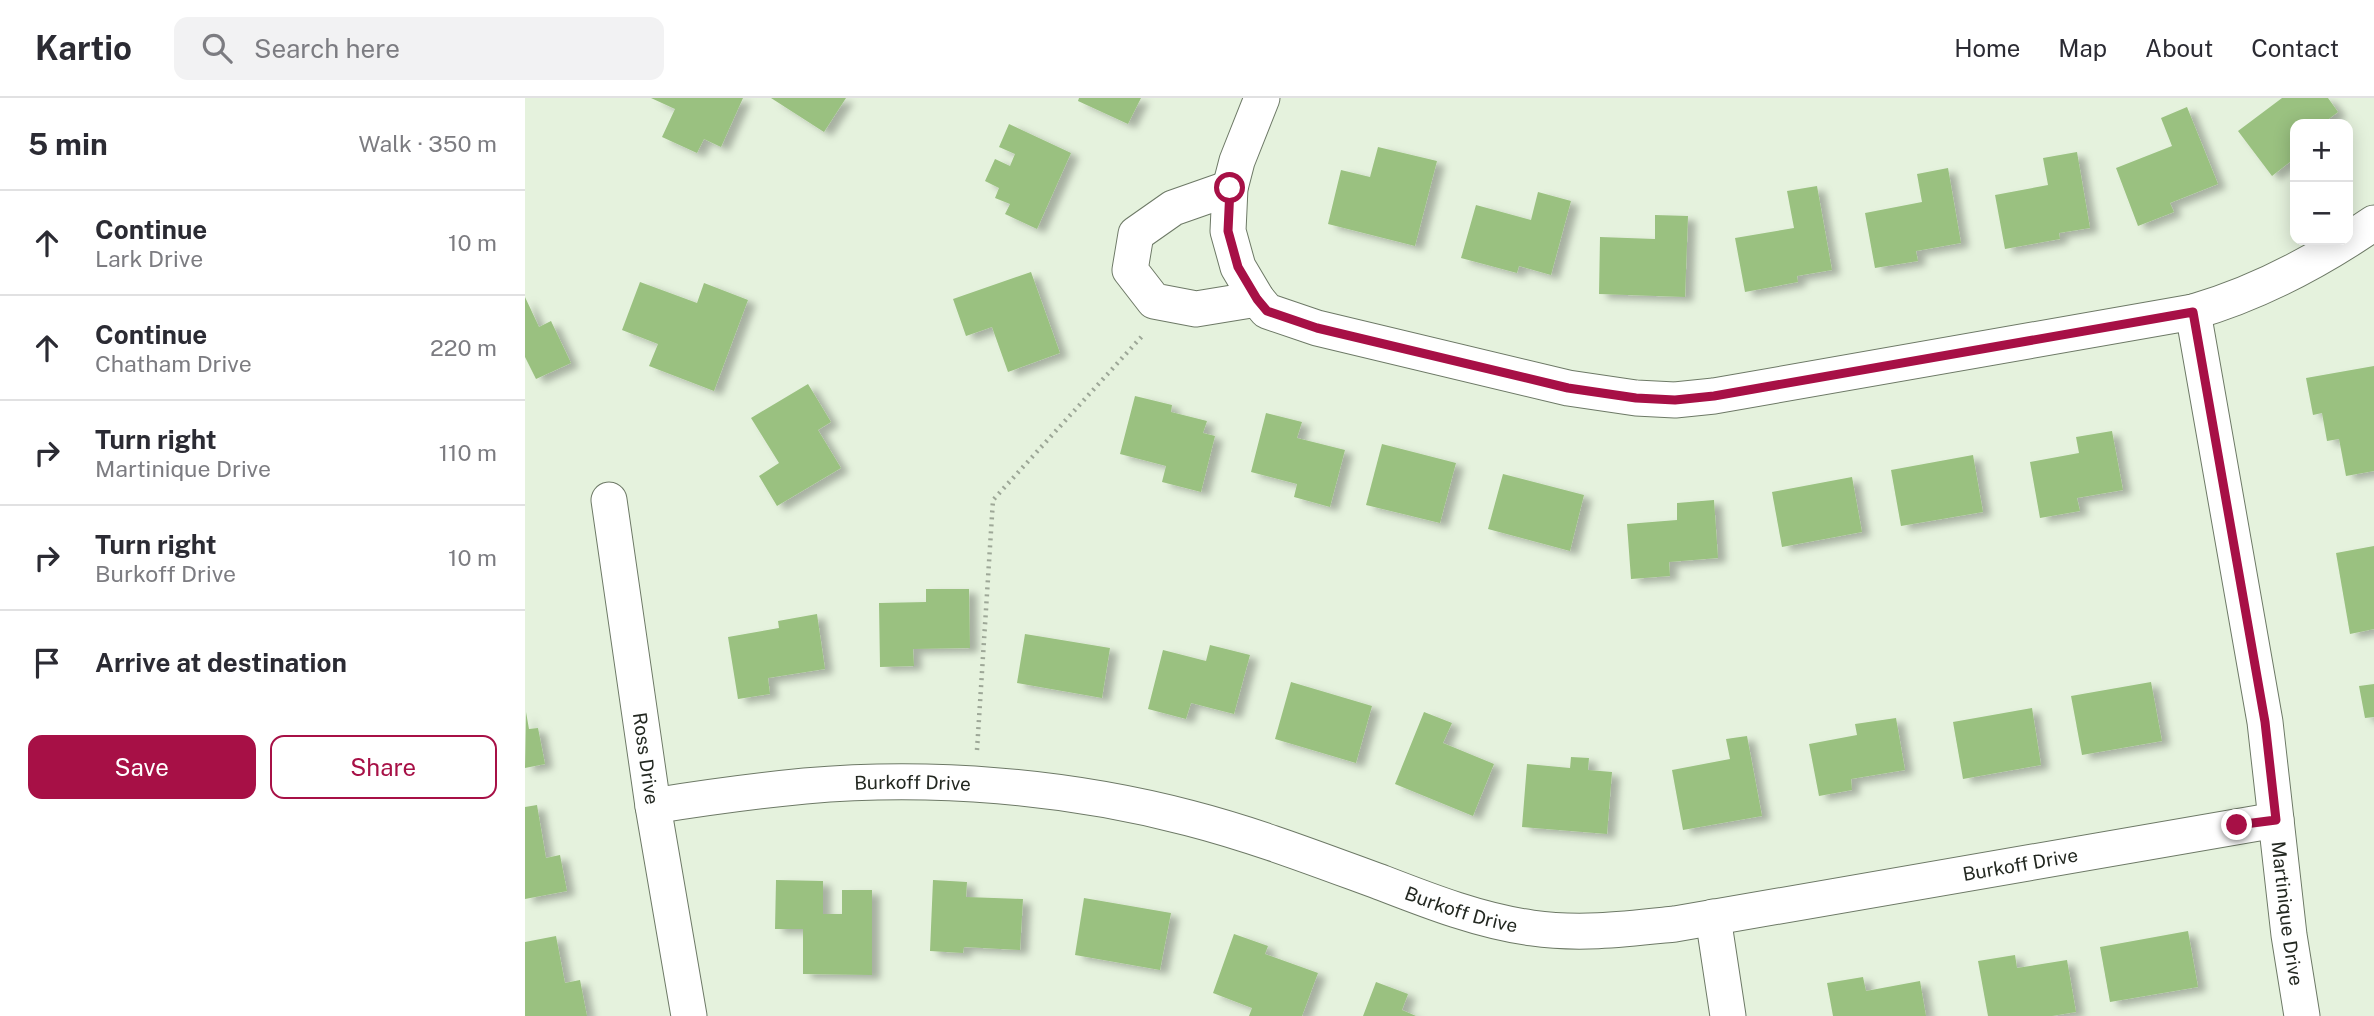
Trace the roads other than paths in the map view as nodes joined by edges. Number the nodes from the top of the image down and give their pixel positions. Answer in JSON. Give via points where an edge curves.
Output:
{"nodes":[{"id":1,"x":1262,"y":98,"type":"edge"},
{"id":2,"x":1230,"y":188,"type":"junction"},
{"id":3,"x":2374,"y":223,"type":"edge"},
{"id":4,"x":1257,"y":299,"type":"junction"},
{"id":5,"x":2193,"y":312,"type":"junction"},
{"id":6,"x":609,"y":500,"type":"dead end"},
{"id":7,"x":653,"y":806,"type":"junction"},
{"id":8,"x":2276,"y":820,"type":"junction"},
{"id":9,"x":1713,"y":917,"type":"junction"},
{"id":10,"x":689,"y":1016,"type":"edge"},
{"id":11,"x":1728,"y":1016,"type":"edge"},
{"id":12,"x":2302,"y":1016,"type":"edge"}],
"edges":[{"from":1,"to":2,"type":"street"},
{"from":2,"to":4,"type":"street","via":[[1228,231],[1238,267]]},
{"from":2,"to":4,"type":"street","via":[[1173,208],[1136,234],[1130,270],[1154,301],[1196,309]]},
{"from":3,"to":5,"type":"street","via":[[2275,282]]},
{"from":4,"to":5,"type":"street","via":[[1267,311],[1317,328],[1568,388],[1675,400]]},
{"from":5,"to":8,"type":"street","name":"Martinique Drive","via":[[2265,722]]},
{"from":6,"to":7,"type":"street","name":"Ross Drive"},
{"from":7,"to":9,"type":"street","name":"Burkoff Drive","via":[[808,786],[886,783],[1048,792],[1227,828],[1424,899],[1531,928],[1609,931]]},
{"from":7,"to":10,"type":"street","name":"Ross Drive"},
{"from":8,"to":9,"type":"street","name":"Burkoff Drive"},
{"from":8,"to":12,"type":"street","name":"Martinique Drive"},
{"from":9,"to":11,"type":"street"}]}
